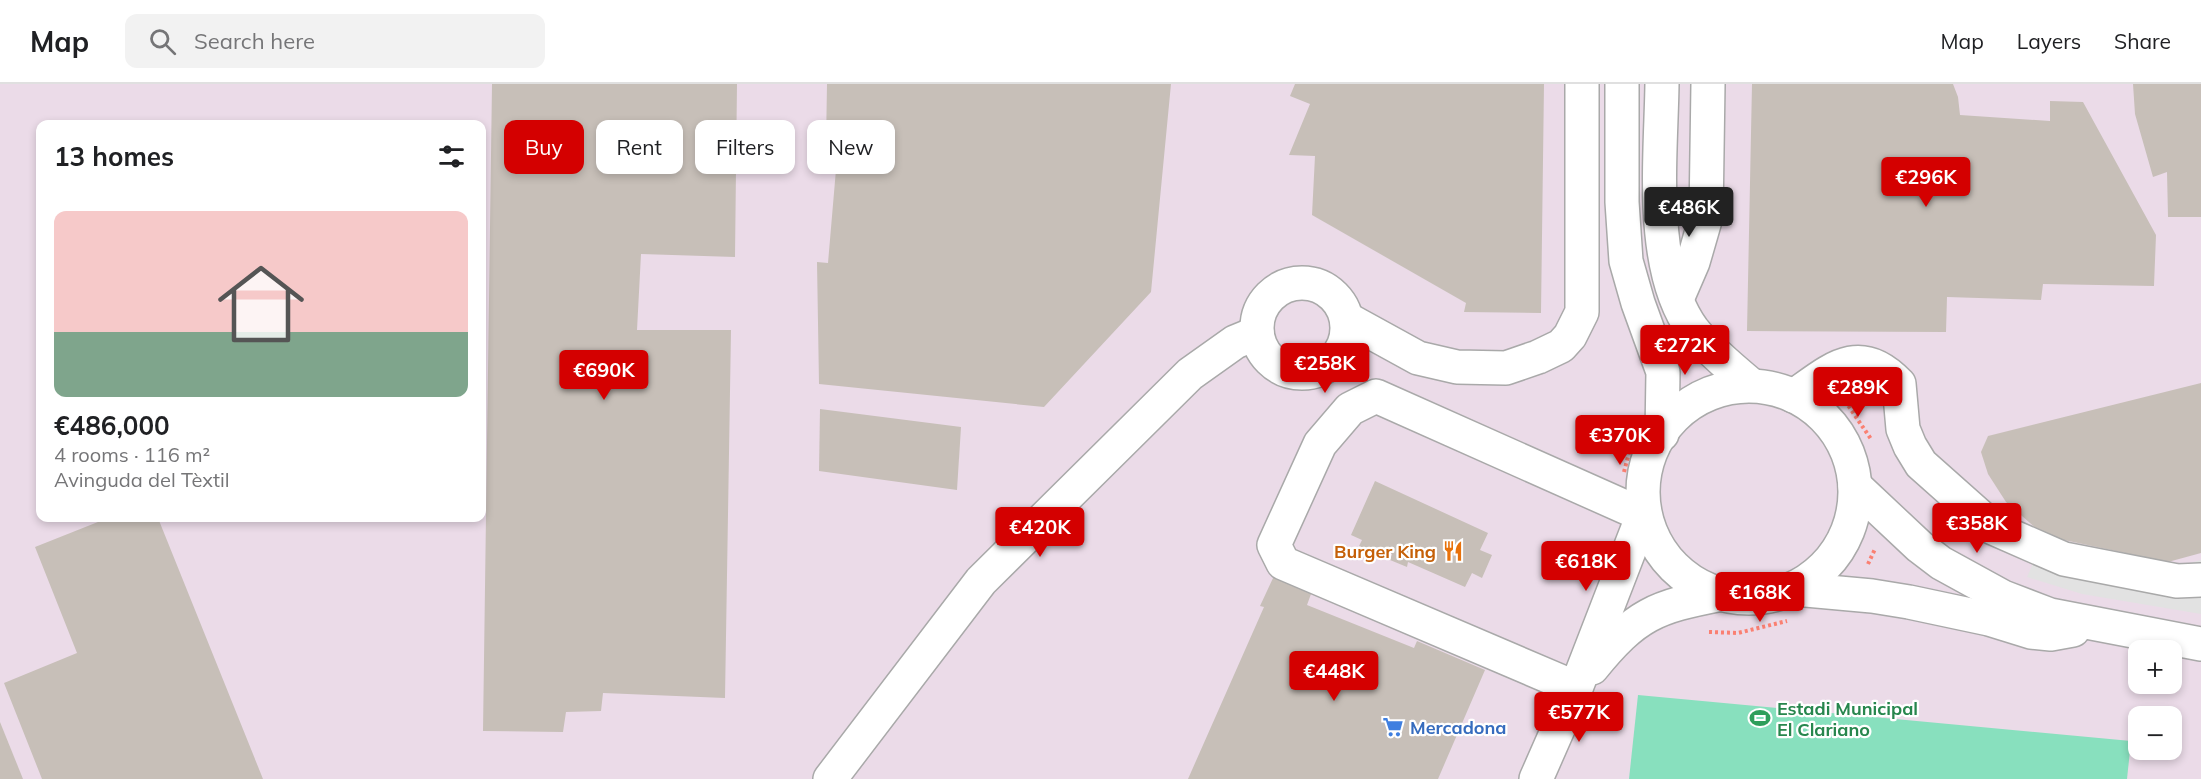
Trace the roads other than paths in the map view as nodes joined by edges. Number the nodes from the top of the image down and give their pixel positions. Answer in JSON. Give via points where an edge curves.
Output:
{"nodes":[{"id":1,"x":1582,"y":84,"type":"edge"},
{"id":2,"x":1622,"y":84,"type":"edge"},
{"id":3,"x":1662,"y":84,"type":"edge"},
{"id":4,"x":1708,"y":84,"type":"edge"},
{"id":5,"x":1677,"y":299,"type":"junction"},
{"id":6,"x":1347,"y":319,"type":"junction"},
{"id":7,"x":1257,"y":333,"type":"junction"},
{"id":8,"x":1750,"y":384,"type":"junction"},
{"id":9,"x":1807,"y":387,"type":"junction"},
{"id":10,"x":1647,"y":439,"type":"junction"},
{"id":11,"x":1855,"y":486,"type":"junction"},
{"id":12,"x":1630,"y":509,"type":"junction"},
{"id":13,"x":2201,"y":580,"type":"edge"},
{"id":14,"x":1722,"y":594,"type":"junction"},
{"id":15,"x":1792,"y":605,"type":"junction"},
{"id":16,"x":2098,"y":626,"type":"junction"},
{"id":17,"x":2201,"y":644,"type":"edge"},
{"id":18,"x":1576,"y":688,"type":"junction"},
{"id":19,"x":830,"y":779,"type":"edge"},
{"id":20,"x":1536,"y":779,"type":"edge"}],
"edges":[{"from":1,"to":6,"type":"street","via":[[1582,312],[1561,346],[1506,368],[1457,367],[1418,358]]},
{"from":2,"to":10,"type":"street","via":[[1626,261],[1663,372]]},
{"from":3,"to":5,"type":"street","via":[[1660,219]]},
{"from":4,"to":5,"type":"street","via":[[1706,217]]},
{"from":5,"to":8,"type":"street","via":[[1693,330]]},
{"from":6,"to":7,"type":"street","via":[[1331,293],[1303,282],[1274,292],[1258,318]]},
{"from":6,"to":7,"type":"street","via":[[1343,347],[1335,359],[1310,372],[1295,373],[1270,360]]},
{"from":7,"to":19,"type":"street","via":[[1235,342],[1190,374],[981,581]]},
{"from":8,"to":9,"type":"street"},
{"from":8,"to":10,"type":"street","via":[[1694,399]]},
{"from":9,"to":11,"type":"street","via":[[1817,412],[1836,432],[1849,459]]},
{"from":9,"to":13,"type":"street","via":[[1848,362],[1878,367],[1899,384],[1903,429],[1921,464],[1993,528],[2064,560],[2177,581]]},
{"from":10,"to":12,"type":"street","via":[[1643,490]]},
{"from":11,"to":15,"type":"street","via":[[1853,518],[1841,548]]},
{"from":11,"to":16,"type":"street","via":[[1941,563],[2003,597],[2050,615]]},
{"from":12,"to":14,"type":"street","via":[[1670,560],[1691,578]]},
{"from":12,"to":18,"type":"street"},
{"from":12,"to":18,"type":"street","via":[[1376,396],[1350,409],[1320,444],[1274,545],[1283,563]]},
{"from":14,"to":15,"type":"street","via":[[1769,597]]},
{"from":14,"to":18,"type":"street","via":[[1681,602],[1643,617],[1621,634]]},
{"from":15,"to":16,"type":"street","via":[[1840,593],[1949,609],[2031,632],[2051,634]]},
{"from":16,"to":17,"type":"street"},
{"from":18,"to":20,"type":"street"}]}
